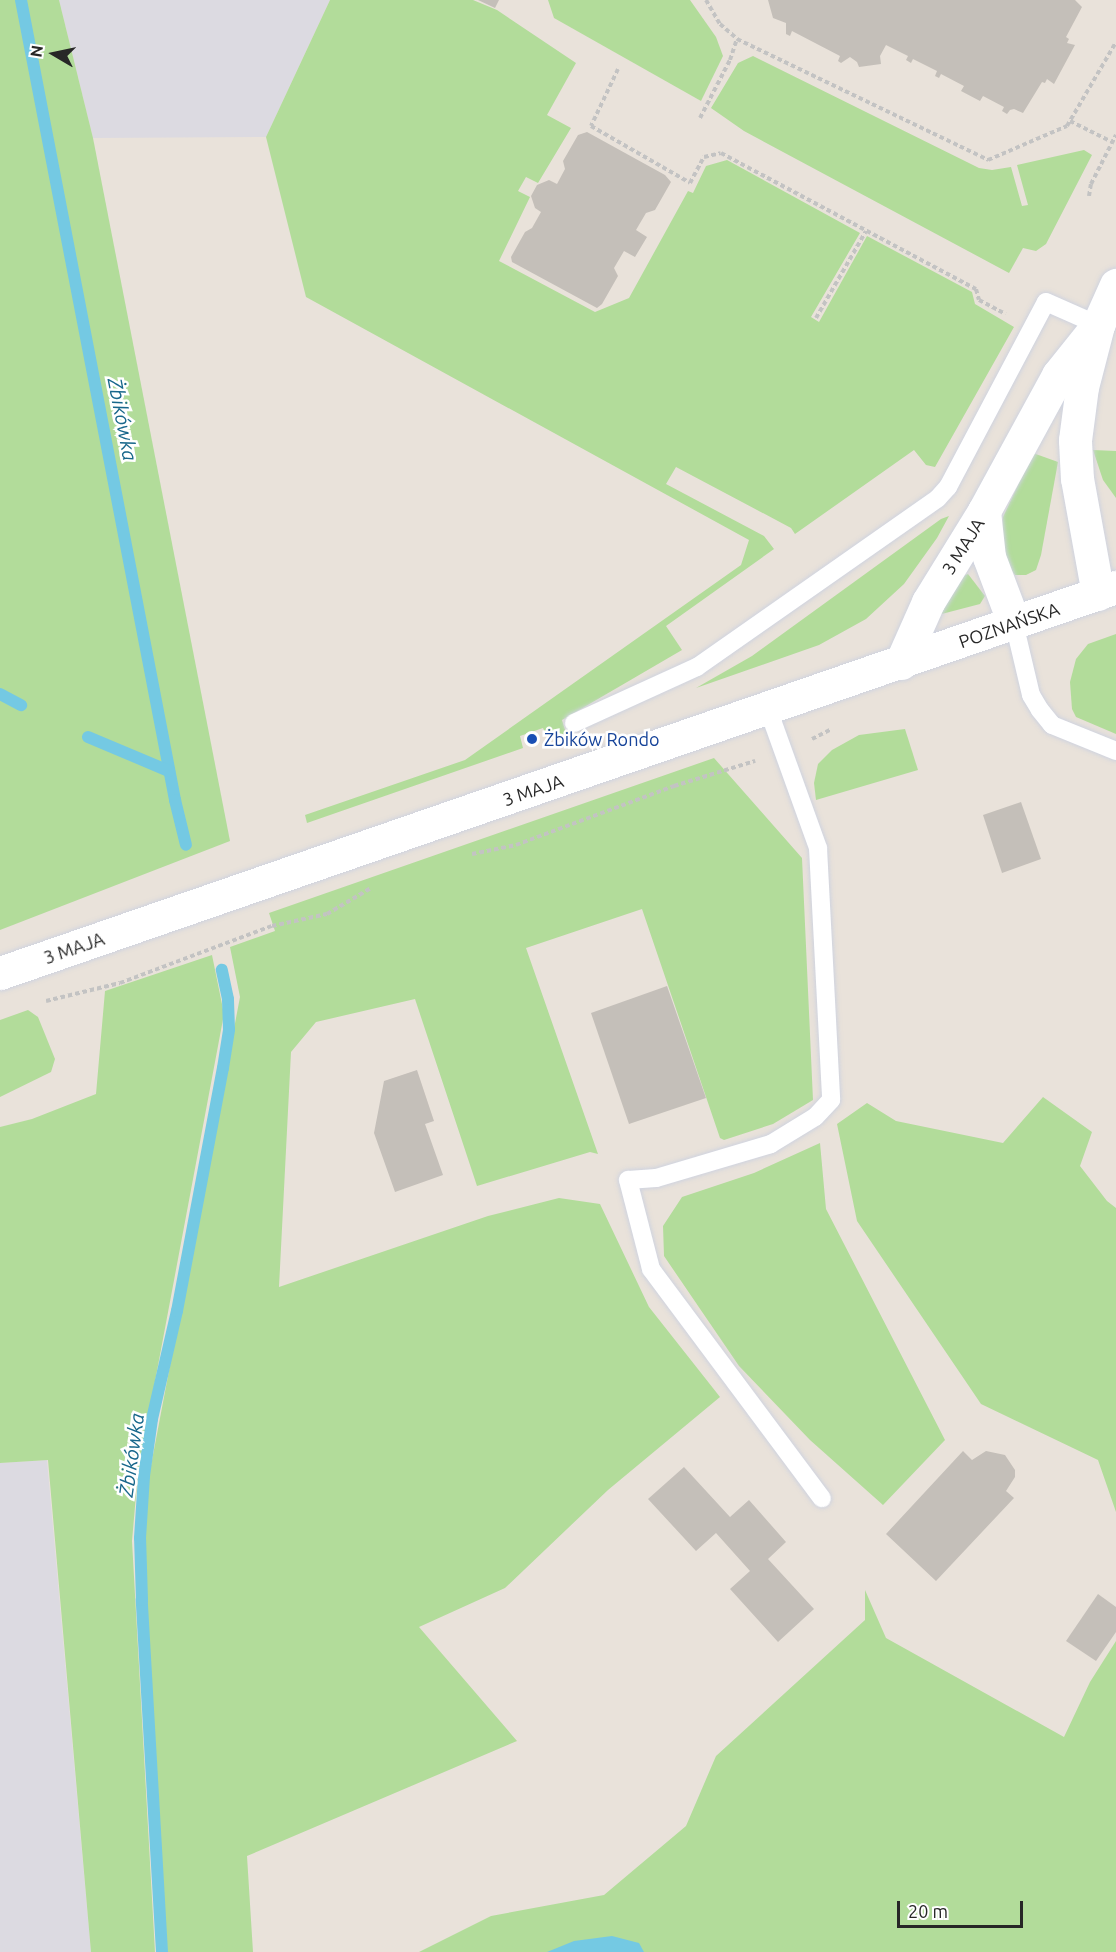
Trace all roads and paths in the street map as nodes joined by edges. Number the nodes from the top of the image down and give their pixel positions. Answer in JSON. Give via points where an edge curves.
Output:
{"nodes":[{"id":1,"x":706,"y":0,"type":"edge"},
{"id":2,"x":737,"y":39,"type":"junction"},
{"id":3,"x":1116,"y":42,"type":"edge"},
{"id":4,"x":618,"y":69,"type":"dead end"},
{"id":5,"x":700,"y":118,"type":"dead end"},
{"id":6,"x":1070,"y":121,"type":"junction"},
{"id":7,"x":1116,"y":135,"type":"edge"},
{"id":8,"x":1112,"y":142,"type":"junction"},
{"id":9,"x":1089,"y":196,"type":"dead end"},
{"id":10,"x":866,"y":231,"type":"junction"},
{"id":11,"x":1116,"y":285,"type":"edge"},
{"id":12,"x":990,"y":307,"type":"dead end"},
{"id":13,"x":816,"y":318,"type":"dead end"},
{"id":14,"x":1098,"y":325,"type":"junction"},
{"id":15,"x":984,"y":511,"type":"junction"},
{"id":16,"x":1107,"y":591,"type":"edge"},
{"id":17,"x":1014,"y":623,"type":"junction"},
{"id":18,"x":901,"y":663,"type":"junction"},
{"id":19,"x":768,"y":709,"type":"junction"},
{"id":20,"x":574,"y":723,"type":"dead end"},
{"id":21,"x":840,"y":725,"type":"dead end"},
{"id":22,"x":784,"y":752,"type":"junction"},
{"id":23,"x":1116,"y":752,"type":"edge"},
{"id":24,"x":465,"y":855,"type":"dead end"},
{"id":25,"x":375,"y":886,"type":"dead end"},
{"id":26,"x":0,"y":973,"type":"edge"},
{"id":27,"x":82,"y":993,"type":"dead end"},
{"id":28,"x":822,"y":1498,"type":"dead end"}],
"edges":[{"from":1,"to":2,"type":"path","via":[[720,24]]},
{"from":2,"to":5,"type":"path"},
{"from":2,"to":6,"type":"path","via":[[988,160],[1067,126]]},
{"from":3,"to":6,"type":"path"},
{"from":4,"to":10,"type":"path","via":[[591,126],[690,183],[704,157],[721,153]]},
{"from":6,"to":8,"type":"path"},
{"from":7,"to":8,"type":"path"},
{"from":8,"to":9,"type":"path"},
{"from":10,"to":12,"type":"path","via":[[976,289],[979,300]]},
{"from":10,"to":13,"type":"path"},
{"from":11,"to":14,"type":"main road","name":"3 MAJA"},
{"from":14,"to":15,"type":"main road","name":"3 MAJA","via":[[1058,375]]},
{"from":14,"to":16,"type":"main road","name":"3 MAJA","via":[[1082,387],[1075,440],[1077,478]]},
{"from":14,"to":20,"type":"lane","via":[[1046,302],[948,487],[938,498],[697,668]]},
{"from":15,"to":17,"type":"main road","name":"3 MAJA","via":[[989,557]]},
{"from":15,"to":18,"type":"main road","name":"3 MAJA","via":[[928,602]]},
{"from":16,"to":17,"type":"main road","name":"POZNAŃSKA"},
{"from":17,"to":18,"type":"main road","name":"POZNAŃSKA"},
{"from":17,"to":23,"type":"lane","via":[[1031,695],[1040,710],[1052,724]]},
{"from":18,"to":19,"type":"main road","name":"3 MAJA"},
{"from":19,"to":22,"type":"lane"},
{"from":19,"to":26,"type":"main road","name":"3 MAJA"},
{"from":21,"to":22,"type":"path"},
{"from":22,"to":24,"type":"path","via":[[674,786],[516,845]]},
{"from":22,"to":28,"type":"lane","via":[[818,848],[831,1100],[815,1117],[771,1144],[656,1178],[628,1180],[651,1269]]},
{"from":25,"to":27,"type":"path","via":[[327,914],[272,926],[120,983]]}]}
